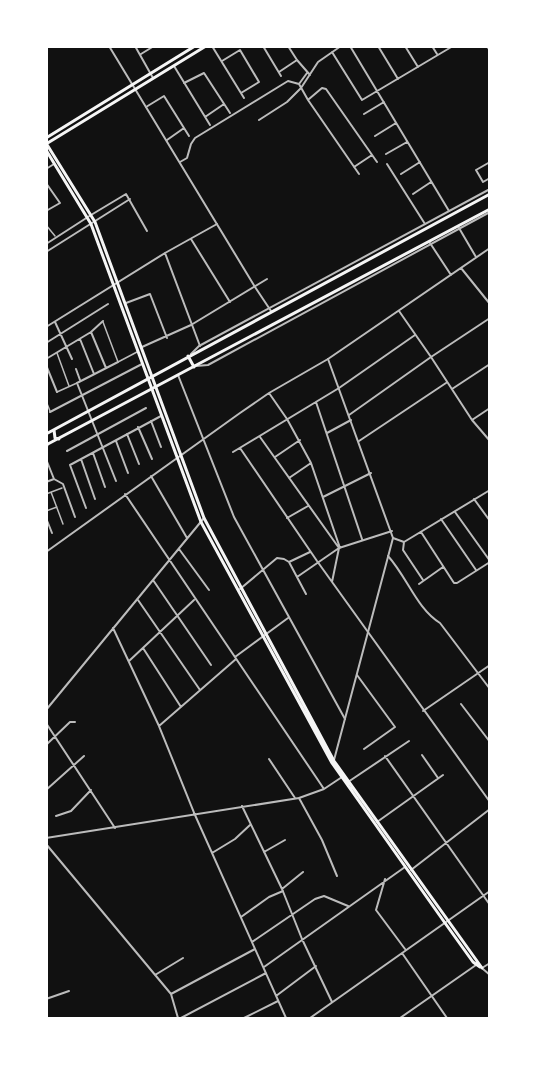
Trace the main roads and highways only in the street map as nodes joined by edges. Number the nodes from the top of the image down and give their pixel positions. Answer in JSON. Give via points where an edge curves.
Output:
{"nodes":[{"id":1,"x":206,"y":46,"type":"edge"},
{"id":2,"x":197,"y":48,"type":"edge"},
{"id":3,"x":46,"y":138,"type":"edge"},
{"id":4,"x":47,"y":144,"type":"edge"},
{"id":5,"x":46,"y":150,"type":"edge"},
{"id":6,"x":489,"y":194,"type":"edge"},
{"id":7,"x":489,"y":210,"type":"edge"},
{"id":8,"x":89,"y":217,"type":"junction"},
{"id":9,"x":116,"y":285,"type":"junction"},
{"id":10,"x":190,"y":355,"type":"junction"},
{"id":11,"x":195,"y":366,"type":"junction"},
{"id":12,"x":152,"y":376,"type":"junction"},
{"id":13,"x":147,"y":379,"type":"junction"},
{"id":14,"x":156,"y":386,"type":"junction"},
{"id":15,"x":151,"y":389,"type":"junction"},
{"id":16,"x":54,"y":430,"type":"junction"},
{"id":17,"x":46,"y":436,"type":"edge"},
{"id":18,"x":59,"y":439,"type":"junction"},
{"id":19,"x":47,"y":445,"type":"edge"},
{"id":20,"x":179,"y":457,"type":"junction"},
{"id":21,"x":347,"y":783,"type":"junction"},
{"id":22,"x":406,"y":866,"type":"junction"},
{"id":23,"x":446,"y":922,"type":"junction"},
{"id":24,"x":482,"y":968,"type":"road end"}],
"edges":[{"from":1,"to":2,"type":"main road"},
{"from":2,"to":3,"type":"main road"},
{"from":2,"to":4,"type":"main road"},
{"from":4,"to":8,"type":"main road"},
{"from":5,"to":8,"type":"main road"},
{"from":6,"to":10,"type":"main road"},
{"from":7,"to":11,"type":"main road"},
{"from":8,"to":9,"type":"main road"},
{"from":9,"to":12,"type":"main road"},
{"from":9,"to":13,"type":"main road"},
{"from":10,"to":11,"type":"main road"},
{"from":10,"to":12,"type":"main road"},
{"from":11,"to":14,"type":"main road"},
{"from":12,"to":13,"type":"main road"},
{"from":12,"to":14,"type":"main road"},
{"from":13,"to":15,"type":"main road"},
{"from":13,"to":16,"type":"main road"},
{"from":14,"to":15,"type":"main road"},
{"from":14,"to":20,"type":"main road"},
{"from":15,"to":18,"type":"main road"},
{"from":15,"to":20,"type":"main road"},
{"from":16,"to":17,"type":"main road"},
{"from":16,"to":18,"type":"main road","via":[[55,438]]},
{"from":17,"to":19,"type":"main road"},
{"from":18,"to":19,"type":"main road"},
{"from":20,"to":21,"type":"main road","via":[[203,520]]},
{"from":21,"to":22,"type":"main road"},
{"from":21,"to":22,"type":"main road"},
{"from":22,"to":23,"type":"main road"},
{"from":22,"to":23,"type":"main road"},
{"from":23,"to":24,"type":"main road"}]}
